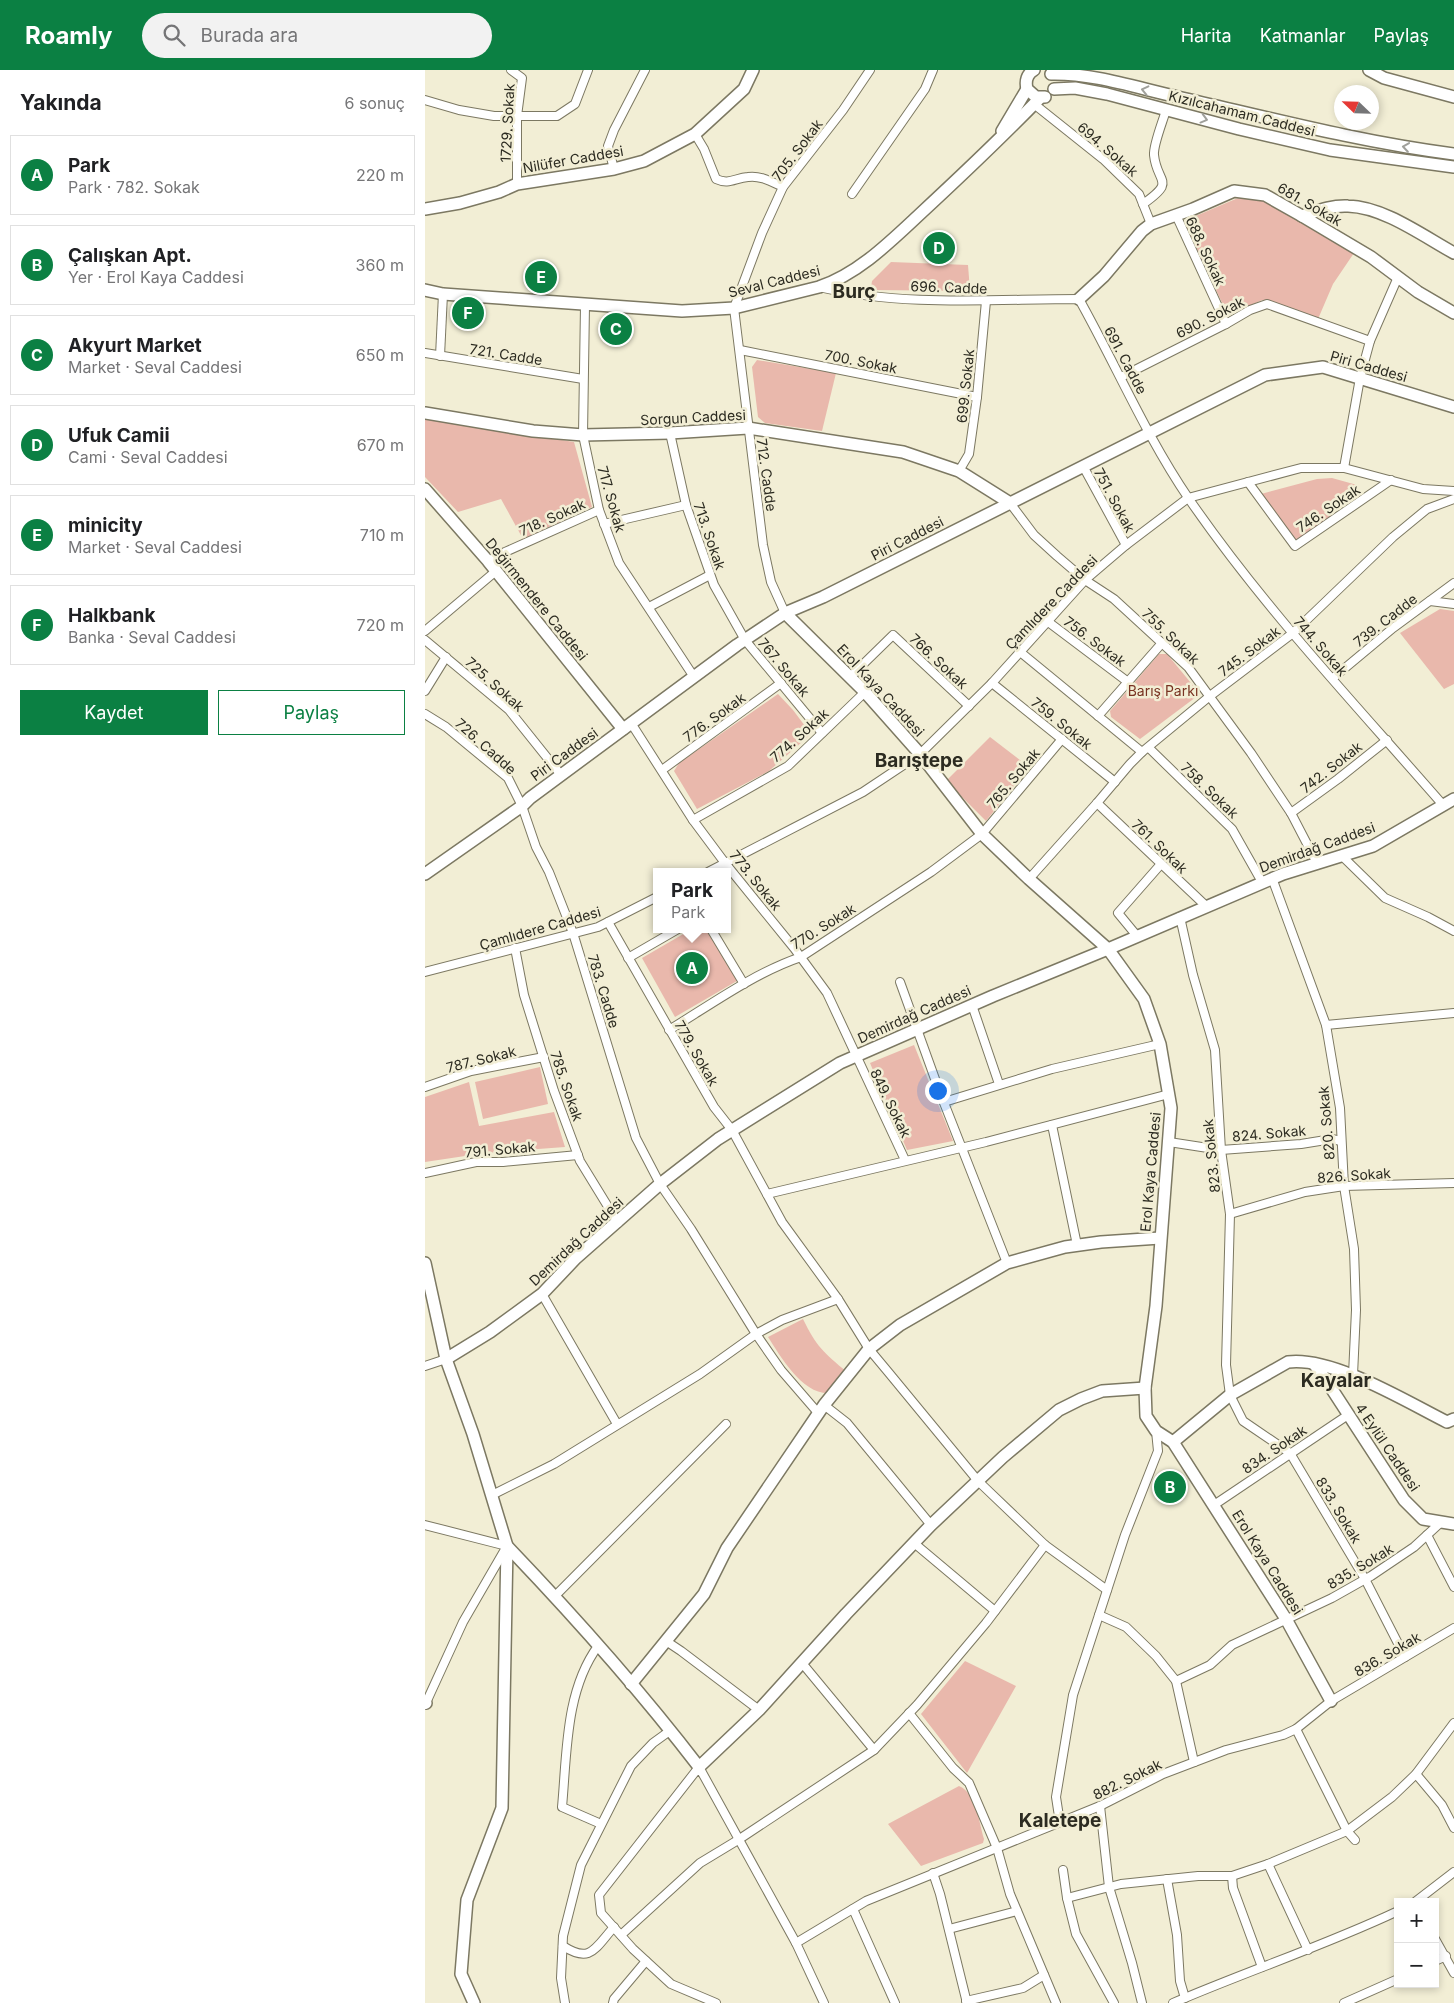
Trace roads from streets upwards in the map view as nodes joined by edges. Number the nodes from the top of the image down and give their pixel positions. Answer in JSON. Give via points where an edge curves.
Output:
{"nodes":[{"id":1,"x":511,"y":70,"type":"edge"},
{"id":2,"x":588,"y":70,"type":"edge"},
{"id":3,"x":645,"y":70,"type":"edge"},
{"id":4,"x":753,"y":70,"type":"edge"},
{"id":5,"x":870,"y":70,"type":"edge"},
{"id":6,"x":933,"y":70,"type":"edge"},
{"id":7,"x":1369,"y":70,"type":"edge"},
{"id":8,"x":1030,"y":72,"type":"edge"},
{"id":9,"x":1049,"y":72,"type":"edge"},
{"id":10,"x":1027,"y":89,"type":"junction"},
{"id":11,"x":1054,"y":89,"type":"junction"},
{"id":12,"x":1454,"y":98,"type":"edge"},
{"id":13,"x":425,"y":100,"type":"edge"},
{"id":14,"x":1037,"y":101,"type":"junction"},
{"id":15,"x":1166,"y":110,"type":"junction"},
{"id":16,"x":517,"y":116,"type":"junction"},
{"id":17,"x":695,"y":134,"type":"junction"},
{"id":18,"x":992,"y":147,"type":"junction"},
{"id":19,"x":1454,"y":154,"type":"edge"},
{"id":20,"x":1454,"y":167,"type":"edge"},
{"id":21,"x":613,"y":169,"type":"junction"},
{"id":22,"x":517,"y":184,"type":"junction"},
{"id":23,"x":783,"y":187,"type":"junction"},
{"id":24,"x":852,"y":194,"type":"dead end"},
{"id":25,"x":1143,"y":204,"type":"junction"},
{"id":26,"x":425,"y":209,"type":"edge"},
{"id":27,"x":1176,"y":215,"type":"junction"},
{"id":28,"x":1302,"y":216,"type":"junction"},
{"id":29,"x":1151,"y":224,"type":"junction"},
{"id":30,"x":1454,"y":253,"type":"edge"},
{"id":31,"x":1397,"y":277,"type":"junction"},
{"id":32,"x":819,"y":288,"type":"junction"},
{"id":33,"x":425,"y":290,"type":"edge"},
{"id":34,"x":443,"y":294,"type":"junction"},
{"id":35,"x":1079,"y":299,"type":"junction"},
{"id":36,"x":985,"y":301,"type":"junction"},
{"id":37,"x":585,"y":305,"type":"junction"},
{"id":38,"x":734,"y":308,"type":"junction"},
{"id":39,"x":1454,"y":313,"type":"edge"},
{"id":40,"x":1227,"y":324,"type":"junction"},
{"id":41,"x":1370,"y":341,"type":"junction"},
{"id":42,"x":740,"y":350,"type":"junction"},
{"id":43,"x":425,"y":353,"type":"edge"},
{"id":44,"x":440,"y":356,"type":"junction"},
{"id":45,"x":1121,"y":377,"type":"junction"},
{"id":46,"x":1360,"y":378,"type":"junction"},
{"id":47,"x":583,"y":379,"type":"junction"},
{"id":48,"x":977,"y":397,"type":"junction"},
{"id":49,"x":1454,"y":407,"type":"edge"},
{"id":50,"x":425,"y":413,"type":"edge"},
{"id":51,"x":748,"y":428,"type":"junction"},
{"id":52,"x":1150,"y":433,"type":"junction"},
{"id":53,"x":670,"y":434,"type":"junction"},
{"id":54,"x":583,"y":436,"type":"junction"},
{"id":55,"x":1083,"y":466,"type":"junction"},
{"id":56,"x":1343,"y":468,"type":"junction"},
{"id":57,"x":959,"y":471,"type":"junction"},
{"id":58,"x":1391,"y":480,"type":"junction"},
{"id":59,"x":1248,"y":482,"type":"junction"},
{"id":60,"x":425,"y":489,"type":"edge"},
{"id":61,"x":1454,"y":492,"type":"edge"},
{"id":62,"x":1188,"y":498,"type":"junction"},
{"id":63,"x":1454,"y":499,"type":"edge"},
{"id":64,"x":1011,"y":503,"type":"junction"},
{"id":65,"x":686,"y":505,"type":"junction"},
{"id":66,"x":599,"y":510,"type":"junction"},
{"id":67,"x":604,"y":524,"type":"junction"},
{"id":68,"x":1126,"y":545,"type":"junction"},
{"id":69,"x":488,"y":561,"type":"junction"},
{"id":70,"x":495,"y":572,"type":"junction"},
{"id":71,"x":710,"y":575,"type":"junction"},
{"id":72,"x":1085,"y":580,"type":"junction"},
{"id":73,"x":1454,"y":583,"type":"edge"},
{"id":74,"x":1430,"y":601,"type":"junction"},
{"id":75,"x":1454,"y":604,"type":"edge"},
{"id":76,"x":649,"y":607,"type":"junction"},
{"id":77,"x":785,"y":614,"type":"junction"},
{"id":78,"x":1047,"y":621,"type":"junction"},
{"id":79,"x":425,"y":631,"type":"edge"},
{"id":80,"x":1293,"y":633,"type":"junction"},
{"id":81,"x":425,"y":640,"type":"edge"},
{"id":82,"x":745,"y":640,"type":"junction"},
{"id":83,"x":1162,"y":643,"type":"junction"},
{"id":84,"x":1019,"y":652,"type":"junction"},
{"id":85,"x":447,"y":657,"type":"junction"},
{"id":86,"x":694,"y":676,"type":"junction"},
{"id":87,"x":850,"y":677,"type":"junction"},
{"id":88,"x":1333,"y":678,"type":"junction"},
{"id":89,"x":1128,"y":682,"type":"junction"},
{"id":90,"x":992,"y":683,"type":"junction"},
{"id":91,"x":781,"y":684,"type":"junction"},
{"id":92,"x":425,"y":691,"type":"edge"},
{"id":93,"x":865,"y":692,"type":"junction"},
{"id":94,"x":1210,"y":696,"type":"junction"},
{"id":95,"x":969,"y":706,"type":"junction"},
{"id":96,"x":425,"y":714,"type":"edge"},
{"id":97,"x":1098,"y":716,"type":"junction"},
{"id":98,"x":627,"y":726,"type":"junction"},
{"id":99,"x":822,"y":733,"type":"junction"},
{"id":100,"x":1062,"y":739,"type":"junction"},
{"id":101,"x":1387,"y":740,"type":"junction"},
{"id":102,"x":1145,"y":750,"type":"junction"},
{"id":103,"x":920,"y":754,"type":"junction"},
{"id":104,"x":661,"y":770,"type":"junction"},
{"id":105,"x":561,"y":775,"type":"junction"},
{"id":106,"x":1115,"y":782,"type":"junction"},
{"id":107,"x":1454,"y":798,"type":"edge"},
{"id":108,"x":1097,"y":803,"type":"junction"},
{"id":109,"x":1443,"y":805,"type":"junction"},
{"id":110,"x":522,"y":806,"type":"junction"},
{"id":111,"x":1291,"y":813,"type":"junction"},
{"id":112,"x":693,"y":820,"type":"junction"},
{"id":113,"x":983,"y":834,"type":"junction"},
{"id":114,"x":1342,"y":856,"type":"junction"},
{"id":115,"x":725,"y":863,"type":"junction"},
{"id":116,"x":1317,"y":863,"type":"junction"},
{"id":117,"x":1161,"y":864,"type":"junction"},
{"id":118,"x":716,"y":868,"type":"edge"},
{"id":119,"x":729,"y":868,"type":"edge"},
{"id":120,"x":731,"y":870,"type":"edge"},
{"id":121,"x":425,"y":874,"type":"edge"},
{"id":122,"x":1029,"y":879,"type":"junction"},
{"id":123,"x":1267,"y":880,"type":"junction"},
{"id":124,"x":653,"y":899,"type":"edge"},
{"id":125,"x":1206,"y":906,"type":"junction"},
{"id":126,"x":1180,"y":917,"type":"junction"},
{"id":127,"x":608,"y":922,"type":"junction"},
{"id":128,"x":1454,"y":931,"type":"edge"},
{"id":129,"x":573,"y":933,"type":"junction"},
{"id":130,"x":671,"y":933,"type":"edge"},
{"id":131,"x":713,"y":933,"type":"edge"},
{"id":132,"x":1137,"y":936,"type":"junction"},
{"id":133,"x":515,"y":948,"type":"junction"},
{"id":134,"x":1108,"y":949,"type":"junction"},
{"id":135,"x":801,"y":957,"type":"junction"},
{"id":136,"x":628,"y":958,"type":"junction"},
{"id":137,"x":425,"y":972,"type":"edge"},
{"id":138,"x":900,"y":982,"type":"dead end"},
{"id":139,"x":744,"y":984,"type":"junction"},
{"id":140,"x":973,"y":1005,"type":"junction"},
{"id":141,"x":1454,"y":1012,"type":"edge"},
{"id":142,"x":1326,"y":1025,"type":"junction"},
{"id":143,"x":916,"y":1029,"type":"junction"},
{"id":144,"x":669,"y":1030,"type":"junction"},
{"id":145,"x":1160,"y":1044,"type":"junction"},
{"id":146,"x":855,"y":1056,"type":"junction"},
{"id":147,"x":544,"y":1057,"type":"junction"},
{"id":148,"x":999,"y":1084,"type":"junction"},
{"id":149,"x":425,"y":1087,"type":"edge"},
{"id":150,"x":1169,"y":1094,"type":"junction"},
{"id":151,"x":944,"y":1102,"type":"junction"},
{"id":152,"x":1052,"y":1125,"type":"junction"},
{"id":153,"x":732,"y":1130,"type":"junction"},
{"id":154,"x":1341,"y":1141,"type":"junction"},
{"id":155,"x":1169,"y":1142,"type":"junction"},
{"id":156,"x":963,"y":1147,"type":"junction"},
{"id":157,"x":1221,"y":1150,"type":"junction"},
{"id":158,"x":578,"y":1155,"type":"junction"},
{"id":159,"x":905,"y":1160,"type":"junction"},
{"id":160,"x":425,"y":1173,"type":"edge"},
{"id":161,"x":1454,"y":1183,"type":"edge"},
{"id":162,"x":660,"y":1184,"type":"junction"},
{"id":163,"x":1344,"y":1186,"type":"junction"},
{"id":164,"x":767,"y":1194,"type":"junction"},
{"id":165,"x":1230,"y":1214,"type":"junction"},
{"id":166,"x":618,"y":1223,"type":"junction"},
{"id":167,"x":1160,"y":1238,"type":"junction"},
{"id":168,"x":1077,"y":1245,"type":"junction"},
{"id":169,"x":425,"y":1263,"type":"edge"},
{"id":170,"x":1007,"y":1263,"type":"junction"},
{"id":171,"x":543,"y":1294,"type":"junction"},
{"id":172,"x":838,"y":1299,"type":"junction"},
{"id":173,"x":756,"y":1334,"type":"junction"},
{"id":174,"x":869,"y":1349,"type":"junction"},
{"id":175,"x":446,"y":1360,"type":"junction"},
{"id":176,"x":1314,"y":1364,"type":"junction"},
{"id":177,"x":425,"y":1366,"type":"edge"},
{"id":178,"x":1353,"y":1375,"type":"junction"},
{"id":179,"x":1145,"y":1388,"type":"junction"},
{"id":180,"x":1229,"y":1395,"type":"junction"},
{"id":181,"x":822,"y":1410,"type":"junction"},
{"id":182,"x":1348,"y":1414,"type":"junction"},
{"id":183,"x":1454,"y":1419,"type":"edge"},
{"id":184,"x":617,"y":1424,"type":"junction"},
{"id":185,"x":726,"y":1424,"type":"dead end"},
{"id":186,"x":1156,"y":1431,"type":"junction"},
{"id":187,"x":1173,"y":1442,"type":"junction"},
{"id":188,"x":1290,"y":1453,"type":"junction"},
{"id":189,"x":978,"y":1481,"type":"junction"},
{"id":190,"x":492,"y":1495,"type":"junction"},
{"id":191,"x":1214,"y":1505,"type":"junction"},
{"id":192,"x":1440,"y":1523,"type":"junction"},
{"id":193,"x":1454,"y":1524,"type":"edge"},
{"id":194,"x":425,"y":1525,"type":"edge"},
{"id":195,"x":931,"y":1525,"type":"junction"},
{"id":196,"x":1427,"y":1535,"type":"junction"},
{"id":197,"x":914,"y":1543,"type":"junction"},
{"id":198,"x":1045,"y":1545,"type":"junction"},
{"id":199,"x":507,"y":1546,"type":"junction"},
{"id":200,"x":1365,"y":1579,"type":"junction"},
{"id":201,"x":1454,"y":1587,"type":"edge"},
{"id":202,"x":1107,"y":1590,"type":"junction"},
{"id":203,"x":555,"y":1596,"type":"junction"},
{"id":204,"x":995,"y":1611,"type":"junction"},
{"id":205,"x":1099,"y":1615,"type":"junction"},
{"id":206,"x":1286,"y":1619,"type":"junction"},
{"id":207,"x":1454,"y":1628,"type":"edge"},
{"id":208,"x":666,"y":1641,"type":"junction"},
{"id":209,"x":598,"y":1646,"type":"junction"},
{"id":210,"x":1405,"y":1657,"type":"junction"},
{"id":211,"x":802,"y":1663,"type":"junction"},
{"id":212,"x":1176,"y":1681,"type":"junction"},
{"id":213,"x":631,"y":1684,"type":"junction"},
{"id":214,"x":1331,"y":1701,"type":"junction"},
{"id":215,"x":425,"y":1704,"type":"edge"},
{"id":216,"x":759,"y":1710,"type":"junction"},
{"id":217,"x":909,"y":1713,"type":"junction"},
{"id":218,"x":1454,"y":1724,"type":"edge"},
{"id":219,"x":1297,"y":1729,"type":"junction"},
{"id":220,"x":671,"y":1730,"type":"junction"},
{"id":221,"x":874,"y":1750,"type":"junction"},
{"id":222,"x":1194,"y":1762,"type":"junction"},
{"id":223,"x":699,"y":1767,"type":"junction"},
{"id":224,"x":1417,"y":1774,"type":"junction"},
{"id":225,"x":1100,"y":1806,"type":"junction"},
{"id":226,"x":1061,"y":1823,"type":"junction"},
{"id":227,"x":601,"y":1824,"type":"junction"},
{"id":228,"x":1453,"y":1824,"type":"edge"},
{"id":229,"x":1347,"y":1831,"type":"junction"},
{"id":230,"x":738,"y":1840,"type":"junction"},
{"id":231,"x":1355,"y":1840,"type":"dead end"},
{"id":232,"x":997,"y":1848,"type":"junction"},
{"id":233,"x":1268,"y":1864,"type":"junction"},
{"id":234,"x":1063,"y":1870,"type":"dead end"},
{"id":235,"x":1454,"y":1872,"type":"edge"},
{"id":236,"x":933,"y":1873,"type":"junction"},
{"id":237,"x":1232,"y":1876,"type":"junction"},
{"id":238,"x":1167,"y":1879,"type":"junction"},
{"id":239,"x":1109,"y":1887,"type":"junction"},
{"id":240,"x":1067,"y":1898,"type":"junction"},
{"id":241,"x":1420,"y":1898,"type":"edge"},
{"id":242,"x":853,"y":1909,"type":"junction"},
{"id":243,"x":1017,"y":1911,"type":"junction"},
{"id":244,"x":1394,"y":1913,"type":"edge"},
{"id":245,"x":613,"y":1927,"type":"junction"},
{"id":246,"x":949,"y":1929,"type":"junction"},
{"id":247,"x":621,"y":1935,"type":"junction"},
{"id":248,"x":797,"y":1943,"type":"junction"},
{"id":249,"x":1438,"y":1943,"type":"edge"},
{"id":250,"x":563,"y":1946,"type":"junction"},
{"id":251,"x":1308,"y":1950,"type":"junction"},
{"id":252,"x":1446,"y":1956,"type":"junction"},
{"id":253,"x":1439,"y":1959,"type":"edge"},
{"id":254,"x":646,"y":1961,"type":"junction"},
{"id":255,"x":1262,"y":1967,"type":"junction"},
{"id":256,"x":1454,"y":1973,"type":"edge"},
{"id":257,"x":1044,"y":1975,"type":"junction"},
{"id":258,"x":1394,"y":1981,"type":"edge"},
{"id":259,"x":1185,"y":1998,"type":"junction"},
{"id":260,"x":966,"y":2002,"type":"edge"},
{"id":261,"x":474,"y":2003,"type":"edge"},
{"id":262,"x":565,"y":2003,"type":"edge"},
{"id":263,"x":613,"y":2003,"type":"edge"},
{"id":264,"x":716,"y":2003,"type":"edge"},
{"id":265,"x":823,"y":2003,"type":"edge"},
{"id":266,"x":895,"y":2003,"type":"edge"},
{"id":267,"x":1056,"y":2003,"type":"edge"},
{"id":268,"x":1114,"y":2003,"type":"edge"},
{"id":269,"x":1142,"y":2003,"type":"edge"},
{"id":270,"x":1173,"y":2003,"type":"edge"},
{"id":271,"x":1344,"y":2003,"type":"edge"}],
"edges":[{"from":1,"to":16,"type":"street","name":"1729. Sokak","via":[[522,78]]},
{"from":2,"to":16,"type":"street","via":[[575,104],[557,116]]},
{"from":3,"to":21,"type":"street","via":[[608,146]]},
{"from":4,"to":17,"type":"street","name":"Nilüfer Caddesi","via":[[744,89]]},
{"from":5,"to":23,"type":"street","name":"705. Sokak"},
{"from":6,"to":24,"type":"street","via":[[925,89]]},
{"from":7,"to":12,"type":"street","via":[[1384,78]]},
{"from":8,"to":10,"type":"street","name":"Seval Caddesi"},
{"from":9,"to":11,"type":"street","via":[[1055,81]]},
{"from":19,"to":9,"type":"street","name":"Kızılcahamam Caddesi","one_way":true,"via":[[1339,135],[1119,84]]},
{"from":10,"to":14,"type":"street"},
{"from":10,"to":18,"type":"street","name":"Seval Caddesi"},
{"from":11,"to":14,"type":"street","name":"Seval Caddesi"},
{"from":11,"to":15,"type":"street","name":"Kızılcahamam Caddesi","via":[[1075,88]]},
{"from":13,"to":16,"type":"street","via":[[459,110]]},
{"from":14,"to":18,"type":"street","name":"Seval Caddesi"},
{"from":14,"to":25,"type":"street","name":"694. Sokak","via":[[1103,159],[1139,194]]},
{"from":15,"to":20,"type":"street","name":"Kızılcahamam Caddesi","one_way":true,"via":[[1330,150]]},
{"from":15,"to":25,"type":"street","via":[[1153,154],[1162,186]]},
{"from":16,"to":22,"type":"street","name":"1729. Sokak"},
{"from":17,"to":21,"type":"street","name":"Nilüfer Caddesi","via":[[644,161]]},
{"from":17,"to":23,"type":"street","via":[[716,179],[724,183],[749,176]]},
{"from":18,"to":32,"type":"street","name":"Seval Caddesi","via":[[874,256]]},
{"from":21,"to":22,"type":"street","name":"Nilüfer Caddesi"},
{"from":22,"to":26,"type":"street","name":"Nilüfer Caddesi","via":[[460,203]]},
{"from":23,"to":38,"type":"street","name":"705. Sokak"},
{"from":25,"to":29,"type":"street","name":"694. Sokak"},
{"from":27,"to":28,"type":"street","name":"681. Sokak","via":[[1234,191],[1265,195]]},
{"from":27,"to":29,"type":"street","name":"681. Sokak"},
{"from":27,"to":40,"type":"street","name":"688. Sokak"},
{"from":28,"to":30,"type":"street","via":[[1330,207],[1374,209]]},
{"from":28,"to":31,"type":"street","name":"681. Sokak","via":[[1371,257]]},
{"from":29,"to":35,"type":"street","name":"681. Sokak"},
{"from":31,"to":39,"type":"street","name":"681. Sokak"},
{"from":31,"to":41,"type":"street"},
{"from":32,"to":36,"type":"street","name":"696. Cadde","via":[[848,294]]},
{"from":32,"to":38,"type":"street","name":"Seval Caddesi"},
{"from":33,"to":34,"type":"street","name":"Seval Caddesi"},
{"from":34,"to":37,"type":"street","name":"Seval Caddesi"},
{"from":34,"to":44,"type":"street"},
{"from":35,"to":36,"type":"street","name":"696. Cadde"},
{"from":35,"to":45,"type":"street","name":"691. Cadde"},
{"from":36,"to":48,"type":"street","name":"699. Sokak"},
{"from":37,"to":38,"type":"street","name":"Seval Caddesi","via":[[682,311]]},
{"from":37,"to":47,"type":"street","name":"717. Sokak"},
{"from":38,"to":42,"type":"street","name":"712. Cadde"},
{"from":40,"to":41,"type":"street","name":"690. Sokak","via":[[1267,304]]},
{"from":40,"to":45,"type":"street","name":"690. Sokak"},
{"from":41,"to":46,"type":"street"},
{"from":42,"to":48,"type":"street","name":"700. Sokak"},
{"from":42,"to":51,"type":"street","name":"712. Cadde"},
{"from":43,"to":44,"type":"street","name":"721. Cadde"},
{"from":44,"to":47,"type":"street","name":"721. Cadde"},
{"from":45,"to":52,"type":"street","name":"691. Cadde"},
{"from":46,"to":49,"type":"street","name":"Piri Caddesi"},
{"from":46,"to":52,"type":"street","name":"Piri Caddesi","via":[[1323,368],[1265,375]]},
{"from":46,"to":56,"type":"street"},
{"from":47,"to":54,"type":"street","name":"717. Sokak"},
{"from":48,"to":57,"type":"street","name":"699. Sokak","via":[[969,454]]},
{"from":50,"to":54,"type":"street","name":"Sorgun Caddesi"},
{"from":51,"to":53,"type":"street","name":"Sorgun Caddesi"},
{"from":51,"to":57,"type":"street","name":"Sorgun Caddesi","via":[[903,452]]},
{"from":51,"to":77,"type":"street","name":"712. Cadde","via":[[763,544],[771,582]]},
{"from":52,"to":55,"type":"street","name":"Piri Caddesi"},
{"from":52,"to":62,"type":"street","name":"691. Cadde"},
{"from":53,"to":54,"type":"street","name":"Sorgun Caddesi"},
{"from":53,"to":65,"type":"street","name":"713. Sokak"},
{"from":54,"to":66,"type":"street","name":"717. Sokak"},
{"from":55,"to":64,"type":"street","name":"Piri Caddesi"},
{"from":55,"to":68,"type":"street","name":"751. Sokak"},
{"from":56,"to":58,"type":"street","name":"Çamlıdere Caddesi"},
{"from":56,"to":59,"type":"street","name":"Çamlıdere Caddesi","via":[[1301,468]]},
{"from":57,"to":64,"type":"street","name":"Sorgun Caddesi"},
{"from":58,"to":59,"type":"street","name":"746. Sokak","via":[[1295,546]]},
{"from":58,"to":61,"type":"street","name":"Çamlıdere Caddesi","via":[[1423,489]]},
{"from":59,"to":62,"type":"street","name":"Çamlıdere Caddesi"},
{"from":60,"to":69,"type":"street","name":"Değirmendere Caddesi"},
{"from":62,"to":68,"type":"street","name":"Çamlıdere Caddesi"},
{"from":62,"to":80,"type":"street","name":"744. Sokak","via":[[1263,599]]},
{"from":63,"to":80,"type":"street","name":"745. Sokak","via":[[1427,510],[1393,537]]},
{"from":64,"to":72,"type":"street","name":"755. Sokak","via":[[1034,535]]},
{"from":64,"to":77,"type":"street","name":"Piri Caddesi"},
{"from":65,"to":67,"type":"street"},
{"from":65,"to":71,"type":"street","name":"713. Sokak"},
{"from":66,"to":67,"type":"street","name":"717. Sokak"},
{"from":66,"to":69,"type":"street","name":"718. Sokak"},
{"from":67,"to":76,"type":"street","name":"717. Sokak","via":[[619,563]]},
{"from":68,"to":72,"type":"street","name":"Çamlıdere Caddesi"},
{"from":69,"to":70,"type":"street","name":"Değirmendere Caddesi"},
{"from":70,"to":79,"type":"street"},
{"from":70,"to":98,"type":"street","name":"Değirmendere Caddesi"},
{"from":71,"to":76,"type":"street"},
{"from":71,"to":82,"type":"street","name":"713. Sokak"},
{"from":72,"to":78,"type":"street","name":"Çamlıdere Caddesi"},
{"from":72,"to":83,"type":"street","name":"755. Sokak","via":[[1113,599]]},
{"from":73,"to":74,"type":"street","name":"739. Cadde"},
{"from":74,"to":75,"type":"street"},
{"from":74,"to":88,"type":"street","name":"739. Cadde"},
{"from":76,"to":86,"type":"street","name":"717. Sokak"},
{"from":77,"to":82,"type":"street","name":"Piri Caddesi"},
{"from":77,"to":87,"type":"street","name":"Erol Kaya Caddesi"},
{"from":78,"to":84,"type":"street","name":"Çamlıdere Caddesi"},
{"from":78,"to":89,"type":"street","name":"756. Sokak"},
{"from":80,"to":88,"type":"street","name":"744. Sokak"},
{"from":80,"to":94,"type":"street","name":"745. Sokak"},
{"from":81,"to":85,"type":"street","name":"725. Sokak"},
{"from":82,"to":86,"type":"street","name":"Piri Caddesi"},
{"from":82,"to":91,"type":"street","name":"767. Sokak"},
{"from":83,"to":89,"type":"street"},
{"from":83,"to":94,"type":"street","name":"755. Sokak","via":[[1188,667]]},
{"from":84,"to":90,"type":"street","name":"Çamlıdere Caddesi"},
{"from":84,"to":97,"type":"street","name":"758. Sokak"},
{"from":85,"to":92,"type":"street"},
{"from":85,"to":105,"type":"street","name":"725. Sokak","via":[[509,710]]},
{"from":86,"to":98,"type":"street","name":"Piri Caddesi"},
{"from":87,"to":93,"type":"street","name":"Erol Kaya Caddesi"},
{"from":87,"to":95,"type":"street","name":"766. Sokak","via":[[893,635]]},
{"from":88,"to":101,"type":"street","name":"744. Sokak"},
{"from":89,"to":97,"type":"street"},
{"from":90,"to":95,"type":"street","name":"Çamlıdere Caddesi"},
{"from":90,"to":100,"type":"street","name":"759. Sokak"},
{"from":91,"to":99,"type":"street","name":"767. Sokak"},
{"from":91,"to":104,"type":"street","name":"776. Sokak"},
{"from":93,"to":99,"type":"street","name":"774. Sokak"},
{"from":93,"to":103,"type":"street","name":"Erol Kaya Caddesi"},
{"from":94,"to":102,"type":"street","name":"745. Sokak"},
{"from":94,"to":111,"type":"street","name":"755. Sokak"},
{"from":95,"to":103,"type":"street","name":"Çamlıdere Caddesi"},
{"from":96,"to":110,"type":"street","name":"726. Cadde","via":[[447,727],[508,778]]},
{"from":97,"to":102,"type":"street","name":"758. Sokak"},
{"from":98,"to":104,"type":"street","name":"773. Sokak"},
{"from":98,"to":105,"type":"street","name":"Piri Caddesi"},
{"from":99,"to":112,"type":"street","name":"774. Sokak","via":[[788,766]]},
{"from":100,"to":106,"type":"street","name":"759. Sokak"},
{"from":100,"to":113,"type":"street","name":"765. Sokak"},
{"from":101,"to":109,"type":"street","name":"744. Sokak"},
{"from":101,"to":111,"type":"street","name":"742. Sokak"},
{"from":102,"to":106,"type":"street","name":"745. Sokak"},
{"from":102,"to":123,"type":"street","name":"758. Sokak","via":[[1232,829]]},
{"from":103,"to":113,"type":"street","name":"Erol Kaya Caddesi"},
{"from":103,"to":115,"type":"street","name":"Çamlıdere Caddesi","via":[[863,792]]},
{"from":104,"to":112,"type":"street","name":"773. Sokak"},
{"from":105,"to":110,"type":"street","name":"Piri Caddesi"},
{"from":106,"to":108,"type":"street","name":"745. Sokak"},
{"from":107,"to":109,"type":"street","name":"Demirdağ Caddesi"},
{"from":108,"to":117,"type":"street","name":"761. Sokak"},
{"from":108,"to":122,"type":"street","name":"745. Sokak"},
{"from":109,"to":114,"type":"street","name":"Demirdağ Caddesi","via":[[1373,846]]},
{"from":110,"to":121,"type":"street","name":"Piri Caddesi"},
{"from":110,"to":129,"type":"street","name":"783. Cadde"},
{"from":111,"to":116,"type":"street","name":"755. Sokak"},
{"from":112,"to":115,"type":"street","name":"773. Sokak"},
{"from":113,"to":122,"type":"street","name":"Erol Kaya Caddesi"},
{"from":113,"to":135,"type":"street","name":"770. Sokak"},
{"from":114,"to":116,"type":"street","name":"Demirdağ Caddesi"},
{"from":114,"to":128,"type":"street","via":[[1385,898]]},
{"from":115,"to":118,"type":"street","name":"Çamlıdere Caddesi"},
{"from":115,"to":119,"type":"street","name":"773. Sokak"},
{"from":116,"to":123,"type":"street","name":"Demirdağ Caddesi"},
{"from":117,"to":125,"type":"street","name":"761. Sokak"},
{"from":117,"to":132,"type":"street","via":[[1118,913]]},
{"from":120,"to":135,"type":"street","name":"773. Sokak"},
{"from":122,"to":134,"type":"street","name":"Erol Kaya Caddesi"},
{"from":123,"to":125,"type":"street","name":"Demirdağ Caddesi"},
{"from":123,"to":142,"type":"street","name":"820. Sokak"},
{"from":124,"to":127,"type":"street","name":"Çamlıdere Caddesi"},
{"from":125,"to":126,"type":"street","name":"Demirdağ Caddesi"},
{"from":126,"to":132,"type":"street","name":"Demirdağ Caddesi"},
{"from":126,"to":157,"type":"street","name":"823. Sokak","via":[[1215,1050]]},
{"from":127,"to":129,"type":"street","name":"Çamlıdere Caddesi"},
{"from":127,"to":136,"type":"street","name":"779. Sokak"},
{"from":129,"to":133,"type":"street","name":"Çamlıdere Caddesi"},
{"from":129,"to":162,"type":"street","name":"783. Cadde","via":[[636,1138]]},
{"from":130,"to":136,"type":"street"},
{"from":131,"to":139,"type":"street"},
{"from":132,"to":134,"type":"street","name":"Demirdağ Caddesi"},
{"from":133,"to":137,"type":"street","name":"Çamlıdere Caddesi"},
{"from":133,"to":147,"type":"street","name":"785. Sokak","via":[[524,995]]},
{"from":134,"to":140,"type":"street","name":"Demirdağ Caddesi"},
{"from":134,"to":145,"type":"street","name":"Erol Kaya Caddesi","via":[[1145,999]]},
{"from":135,"to":139,"type":"street","name":"770. Sokak"},
{"from":135,"to":146,"type":"street","name":"773. Sokak","via":[[827,993]]},
{"from":136,"to":144,"type":"street","name":"779. Sokak"},
{"from":138,"to":143,"type":"street"},
{"from":139,"to":144,"type":"street","name":"770. Sokak"},
{"from":140,"to":143,"type":"street","name":"Demirdağ Caddesi"},
{"from":140,"to":148,"type":"street"},
{"from":141,"to":142,"type":"street"},
{"from":142,"to":154,"type":"street","name":"820. Sokak","via":[[1340,1108]]},
{"from":143,"to":146,"type":"street","name":"Demirdağ Caddesi"},
{"from":143,"to":151,"type":"street"},
{"from":144,"to":153,"type":"street","name":"779. Sokak","via":[[714,1107]]},
{"from":145,"to":148,"type":"street"},
{"from":145,"to":150,"type":"street","name":"Erol Kaya Caddesi"},
{"from":146,"to":153,"type":"street","name":"Demirdağ Caddesi"},
{"from":146,"to":159,"type":"street","name":"849. Sokak"},
{"from":147,"to":149,"type":"street","name":"787. Sokak","via":[[471,1071]]},
{"from":147,"to":158,"type":"street","name":"785. Sokak"},
{"from":148,"to":151,"type":"street"},
{"from":150,"to":152,"type":"street"},
{"from":150,"to":155,"type":"street","name":"Erol Kaya Caddesi"},
{"from":151,"to":156,"type":"street"},
{"from":152,"to":156,"type":"street"},
{"from":152,"to":168,"type":"street"},
{"from":153,"to":162,"type":"street","name":"Demirdağ Caddesi"},
{"from":153,"to":164,"type":"street","name":"779. Sokak"},
{"from":154,"to":157,"type":"street","name":"824. Sokak","via":[[1332,1139]]},
{"from":154,"to":163,"type":"street","name":"820. Sokak"},
{"from":155,"to":157,"type":"street","name":"824. Sokak"},
{"from":155,"to":167,"type":"street","name":"Erol Kaya Caddesi"},
{"from":156,"to":159,"type":"street"},
{"from":156,"to":170,"type":"street"},
{"from":157,"to":165,"type":"street","name":"823. Sokak"},
{"from":158,"to":160,"type":"street","name":"791. Sokak","via":[[476,1162]]},
{"from":158,"to":166,"type":"street","name":"785. Sokak"},
{"from":159,"to":164,"type":"street"},
{"from":161,"to":163,"type":"street","name":"826. Sokak"},
{"from":162,"to":166,"type":"street","name":"Demirdağ Caddesi"},
{"from":162,"to":173,"type":"street","name":"783. Cadde"},
{"from":163,"to":165,"type":"street","name":"826. Sokak","via":[[1305,1192]]},
{"from":163,"to":178,"type":"street","name":"820. Sokak","via":[[1354,1249]]},
{"from":164,"to":172,"type":"street","name":"779. Sokak","via":[[782,1222]]},
{"from":165,"to":180,"type":"street","name":"823. Sokak"},
{"from":166,"to":171,"type":"street","name":"Demirdağ Caddesi","via":[[576,1258]]},
{"from":167,"to":168,"type":"street"},
{"from":167,"to":179,"type":"street","name":"Erol Kaya Caddesi","via":[[1156,1306]]},
{"from":168,"to":170,"type":"street"},
{"from":169,"to":175,"type":"street"},
{"from":170,"to":174,"type":"street","via":[[900,1325]]},
{"from":171,"to":175,"type":"street","name":"Demirdağ Caddesi"},
{"from":171,"to":184,"type":"street"},
{"from":172,"to":173,"type":"street","via":[[782,1320]]},
{"from":172,"to":174,"type":"street","name":"779. Sokak"},
{"from":173,"to":181,"type":"street","name":"783. Cadde","via":[[781,1370]]},
{"from":173,"to":184,"type":"street","via":[[700,1374]]},
{"from":174,"to":181,"type":"street"},
{"from":174,"to":189,"type":"street","name":"779. Sokak"},
{"from":175,"to":177,"type":"street"},
{"from":175,"to":190,"type":"street"},
{"from":176,"to":178,"type":"street"},
{"from":176,"to":180,"type":"street","via":[[1288,1362]]},
{"from":176,"to":182,"type":"street","name":"4 Eylül Caddesi"},
{"from":178,"to":183,"type":"street","via":[[1447,1422]]},
{"from":179,"to":186,"type":"street","name":"Erol Kaya Caddesi","via":[[1145,1416]]},
{"from":179,"to":189,"type":"street","via":[[1102,1392],[1059,1410]]},
{"from":180,"to":187,"type":"street"},
{"from":180,"to":188,"type":"street","name":"833. Sokak","via":[[1243,1421]]},
{"from":181,"to":195,"type":"street","name":"783. Cadde","via":[[847,1423]]},
{"from":181,"to":208,"type":"street","via":[[727,1548],[704,1594]]},
{"from":182,"to":188,"type":"street","name":"834. Sokak"},
{"from":182,"to":192,"type":"street","name":"4 Eylül Caddesi","via":[[1404,1500],[1423,1519]]},
{"from":184,"to":190,"type":"street","via":[[554,1464]]},
{"from":185,"to":203,"type":"street"},
{"from":186,"to":187,"type":"street","name":"Erol Kaya Caddesi"},
{"from":186,"to":202,"type":"street","via":[[1158,1451]]},
{"from":187,"to":191,"type":"street","name":"Erol Kaya Caddesi"},
{"from":188,"to":191,"type":"street","name":"834. Sokak"},
{"from":188,"to":200,"type":"street","name":"833. Sokak"},
{"from":189,"to":195,"type":"street"},
{"from":189,"to":198,"type":"street","name":"779. Sokak"},
{"from":190,"to":199,"type":"street"},
{"from":191,"to":206,"type":"street","name":"Erol Kaya Caddesi"},
{"from":192,"to":193,"type":"street","name":"4 Eylül Caddesi"},
{"from":192,"to":196,"type":"street","name":"835. Sokak"},
{"from":194,"to":199,"type":"street"},
{"from":195,"to":197,"type":"street"},
{"from":196,"to":200,"type":"street","name":"835. Sokak","via":[[1414,1548]]},
{"from":196,"to":201,"type":"street"},
{"from":197,"to":204,"type":"street"},
{"from":197,"to":211,"type":"street"},
{"from":198,"to":202,"type":"street","name":"779. Sokak"},
{"from":198,"to":204,"type":"street"},
{"from":199,"to":203,"type":"street"},
{"from":199,"to":215,"type":"street","via":[[463,1622]]},
{"from":199,"to":261,"type":"street","via":[[502,1808],[467,1900],[461,1974]]},
{"from":200,"to":206,"type":"street","name":"835. Sokak"},
{"from":200,"to":210,"type":"street","name":"833. Sokak"},
{"from":202,"to":205,"type":"street"},
{"from":203,"to":209,"type":"street"},
{"from":204,"to":217,"type":"street"},
{"from":205,"to":212,"type":"street","via":[[1126,1627]]},
{"from":205,"to":226,"type":"street","via":[[1073,1695],[1056,1797]]},
{"from":206,"to":212,"type":"street","name":"835. Sokak","via":[[1232,1645],[1210,1665]]},
{"from":206,"to":214,"type":"street","name":"Erol Kaya Caddesi"},
{"from":207,"to":210,"type":"street","name":"836. Sokak"},
{"from":208,"to":213,"type":"street"},
{"from":208,"to":216,"type":"street"},
{"from":209,"to":213,"type":"street"},
{"from":209,"to":227,"type":"street","via":[[581,1680],[569,1717],[562,1808]]},
{"from":210,"to":214,"type":"street","name":"836. Sokak"},
{"from":211,"to":216,"type":"street"},
{"from":211,"to":221,"type":"street"},
{"from":212,"to":222,"type":"street"},
{"from":213,"to":220,"type":"street"},
{"from":214,"to":219,"type":"street","name":"882. Sokak"},
{"from":216,"to":223,"type":"street"},
{"from":217,"to":221,"type":"street"},
{"from":217,"to":232,"type":"street","via":[[969,1783]]},
{"from":218,"to":224,"type":"street"},
{"from":219,"to":222,"type":"street","name":"882. Sokak"},
{"from":219,"to":229,"type":"street"},
{"from":220,"to":223,"type":"street"},
{"from":220,"to":227,"type":"street","via":[[631,1766]]},
{"from":221,"to":230,"type":"street"},
{"from":222,"to":225,"type":"street","name":"882. Sokak"},
{"from":223,"to":230,"type":"street"},
{"from":223,"to":245,"type":"street","via":[[599,1895],[601,1913]]},
{"from":224,"to":228,"type":"street"},
{"from":224,"to":229,"type":"street"},
{"from":225,"to":226,"type":"street","name":"882. Sokak"},
{"from":225,"to":239,"type":"street"},
{"from":226,"to":232,"type":"street","name":"882. Sokak"},
{"from":227,"to":250,"type":"street","via":[[581,1864]]},
{"from":229,"to":231,"type":"street"},
{"from":229,"to":233,"type":"street"},
{"from":230,"to":247,"type":"street","via":[[700,1863]]},
{"from":230,"to":248,"type":"street"},
{"from":232,"to":236,"type":"street","name":"882. Sokak"},
{"from":232,"to":243,"type":"street"},
{"from":233,"to":237,"type":"street"},
{"from":233,"to":251,"type":"street"},
{"from":234,"to":240,"type":"street"},
{"from":235,"to":241,"type":"street"},
{"from":236,"to":242,"type":"street","name":"882. Sokak"},
{"from":236,"to":246,"type":"street"},
{"from":237,"to":238,"type":"street"},
{"from":237,"to":255,"type":"street","via":[[1233,1888]]},
{"from":238,"to":239,"type":"street"},
{"from":238,"to":259,"type":"street"},
{"from":239,"to":240,"type":"street"},
{"from":239,"to":269,"type":"street"},
{"from":240,"to":268,"type":"street","via":[[1076,1934]]},
{"from":242,"to":248,"type":"street","name":"882. Sokak"},
{"from":242,"to":266,"type":"street"},
{"from":243,"to":246,"type":"street"},
{"from":243,"to":257,"type":"street"},
{"from":244,"to":251,"type":"street"},
{"from":245,"to":247,"type":"street"},
{"from":245,"to":250,"type":"street","via":[[589,1953],[583,1955]]},
{"from":246,"to":260,"type":"street"},
{"from":247,"to":254,"type":"street"},
{"from":248,"to":265,"type":"street"},
{"from":249,"to":252,"type":"street"},
{"from":250,"to":262,"type":"street","via":[[561,1978]]},
{"from":251,"to":255,"type":"street"},
{"from":252,"to":253,"type":"street"},
{"from":252,"to":256,"type":"street"},
{"from":254,"to":263,"type":"street"},
{"from":254,"to":264,"type":"street","via":[[671,1984]]},
{"from":255,"to":259,"type":"street"},
{"from":257,"to":260,"type":"street","via":[[1023,1988]]},
{"from":257,"to":267,"type":"street"},
{"from":258,"to":271,"type":"street"},
{"from":259,"to":270,"type":"street"}]}
